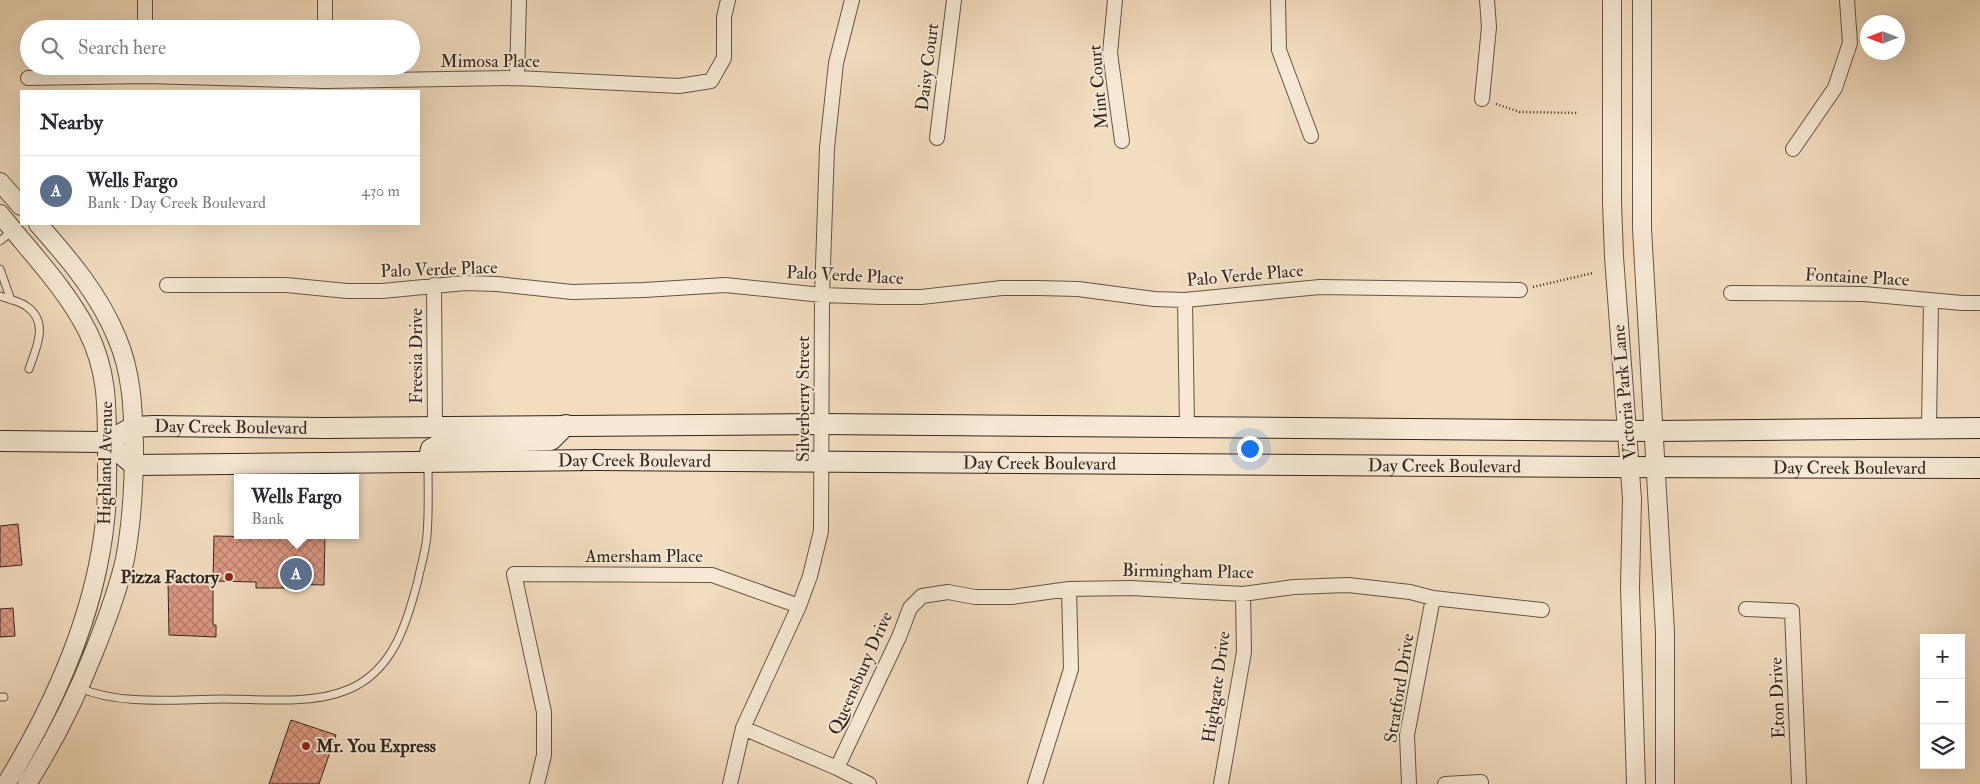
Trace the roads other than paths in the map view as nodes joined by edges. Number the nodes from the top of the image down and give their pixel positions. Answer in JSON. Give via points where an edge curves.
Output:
{"nodes":[{"id":1,"x":145,"y":0,"type":"edge"},
{"id":2,"x":325,"y":0,"type":"edge"},
{"id":3,"x":519,"y":0,"type":"edge"},
{"id":4,"x":728,"y":0,"type":"edge"},
{"id":5,"x":852,"y":0,"type":"edge"},
{"id":6,"x":954,"y":0,"type":"edge"},
{"id":7,"x":1115,"y":0,"type":"edge"},
{"id":8,"x":1278,"y":0,"type":"edge"},
{"id":9,"x":1487,"y":0,"type":"edge"},
{"id":10,"x":1612,"y":0,"type":"edge"},
{"id":11,"x":1642,"y":0,"type":"edge"},
{"id":12,"x":1847,"y":0,"type":"edge"},
{"id":13,"x":145,"y":20,"type":"edge"},
{"id":14,"x":325,"y":20,"type":"edge"},
{"id":15,"x":78,"y":75,"type":"edge"},
{"id":16,"x":217,"y":75,"type":"edge"},
{"id":17,"x":324,"y":75,"type":"edge"},
{"id":18,"x":28,"y":78,"type":"dead end"},
{"id":19,"x":517,"y":78,"type":"junction"},
{"id":20,"x":324,"y":81,"type":"junction"},
{"id":21,"x":1482,"y":99,"type":"road end"},
{"id":22,"x":1311,"y":136,"type":"dead end"},
{"id":23,"x":937,"y":138,"type":"dead end"},
{"id":24,"x":1122,"y":141,"type":"dead end"},
{"id":25,"x":1794,"y":148,"type":"dead end"},
{"id":26,"x":0,"y":182,"type":"edge"},
{"id":27,"x":20,"y":205,"type":"edge"},
{"id":28,"x":0,"y":214,"type":"edge"},
{"id":29,"x":39,"y":225,"type":"edge"},
{"id":30,"x":6,"y":236,"type":"edge"},
{"id":31,"x":0,"y":269,"type":"edge"},
{"id":32,"x":167,"y":285,"type":"dead end"},
{"id":33,"x":434,"y":285,"type":"junction"},
{"id":34,"x":1520,"y":290,"type":"road end"},
{"id":35,"x":1731,"y":293,"type":"dead end"},
{"id":36,"x":822,"y":295,"type":"junction"},
{"id":37,"x":0,"y":296,"type":"edge"},
{"id":38,"x":11,"y":300,"type":"junction"},
{"id":39,"x":1185,"y":300,"type":"junction"},
{"id":40,"x":1931,"y":301,"type":"junction"},
{"id":41,"x":1980,"y":304,"type":"edge"},
{"id":42,"x":29,"y":369,"type":"dead end"},
{"id":43,"x":821,"y":424,"type":"junction"},
{"id":44,"x":134,"y":426,"type":"junction"},
{"id":45,"x":566,"y":426,"type":"junction"},
{"id":46,"x":435,"y":427,"type":"junction"},
{"id":47,"x":1187,"y":427,"type":"junction"},
{"id":48,"x":1929,"y":427,"type":"junction"},
{"id":49,"x":1980,"y":428,"type":"edge"},
{"id":50,"x":1628,"y":430,"type":"junction"},
{"id":51,"x":1654,"y":431,"type":"junction"},
{"id":52,"x":0,"y":441,"type":"edge"},
{"id":53,"x":107,"y":442,"type":"junction"},
{"id":54,"x":821,"y":460,"type":"junction"},
{"id":55,"x":428,"y":462,"type":"junction"},
{"id":56,"x":134,"y":465,"type":"junction"},
{"id":57,"x":1630,"y":467,"type":"junction"},
{"id":58,"x":1655,"y":467,"type":"junction"},
{"id":59,"x":1980,"y":468,"type":"edge"},
{"id":60,"x":1068,"y":589,"type":"junction"},
{"id":61,"x":1244,"y":594,"type":"junction"},
{"id":62,"x":922,"y":596,"type":"joint"},
{"id":63,"x":1433,"y":598,"type":"junction"},
{"id":64,"x":799,"y":606,"type":"junction"},
{"id":65,"x":1746,"y":609,"type":"dead end"},
{"id":66,"x":1542,"y":610,"type":"dead end"},
{"id":67,"x":80,"y":688,"type":"junction"},
{"id":68,"x":743,"y":728,"type":"junction"},
{"id":69,"x":837,"y":768,"type":"junction"},
{"id":70,"x":1482,"y":782,"type":"dead end"},
{"id":71,"x":6,"y":784,"type":"edge"},
{"id":72,"x":27,"y":784,"type":"edge"},
{"id":73,"x":538,"y":784,"type":"edge"},
{"id":74,"x":730,"y":784,"type":"edge"},
{"id":75,"x":870,"y":784,"type":"edge"},
{"id":76,"x":1035,"y":784,"type":"edge"},
{"id":77,"x":1221,"y":784,"type":"edge"},
{"id":78,"x":1409,"y":784,"type":"edge"},
{"id":79,"x":1445,"y":784,"type":"edge"},
{"id":80,"x":1636,"y":784,"type":"edge"},
{"id":81,"x":1665,"y":784,"type":"edge"},
{"id":82,"x":1799,"y":784,"type":"edge"}],
"edges":[{"from":1,"to":13,"type":"street"},
{"from":2,"to":14,"type":"street"},
{"from":3,"to":19,"type":"street"},
{"from":4,"to":19,"type":"street","name":"Mimosa Place","via":[[724,17],[724,58],[711,82],[679,86]]},
{"from":5,"to":36,"type":"street","name":"Silverberry Street","via":[[836,63],[827,148]]},
{"from":6,"to":23,"type":"street","name":"Daisy Court"},
{"from":7,"to":24,"type":"street","name":"Mint Court","via":[[1110,53]]},
{"from":8,"to":22,"type":"street","via":[[1279,50]]},
{"from":9,"to":21,"type":"street","via":[[1489,27]]},
{"from":10,"to":50,"type":"street","name":"Victoria Park Lane","via":[[1613,220]]},
{"from":11,"to":51,"type":"street","name":"Victoria Park Lane","via":[[1642,229]]},
{"from":12,"to":25,"type":"street","via":[[1850,43],[1835,88]]},
{"from":15,"to":18,"type":"street","name":"Mimosa Place"},
{"from":16,"to":20,"type":"street","name":"Mimosa Place"},
{"from":17,"to":20,"type":"street"},
{"from":19,"to":20,"type":"street","name":"Mimosa Place"},
{"from":26,"to":27,"type":"street"},
{"from":28,"to":30,"type":"street","name":"Highland Avenue"},
{"from":29,"to":44,"type":"street","name":"Highland Avenue","via":[[82,276],[109,320],[128,370]]},
{"from":30,"to":53,"type":"street","name":"Highland Avenue","via":[[74,306],[88,333],[99,359],[106,391]]},
{"from":31,"to":38,"type":"lane"},
{"from":32,"to":33,"type":"street","name":"Palo Verde Place","via":[[286,285],[347,291]]},
{"from":33,"to":36,"type":"street","name":"Palo Verde Place","via":[[497,284],[572,292],[725,285]]},
{"from":33,"to":46,"type":"street","name":"Freesia Drive"},
{"from":34,"to":39,"type":"street","name":"Palo Verde Place","via":[[1320,287]]},
{"from":35,"to":40,"type":"street","name":"Fontaine Place","via":[[1864,294]]},
{"from":36,"to":39,"type":"street","name":"Palo Verde Place","via":[[921,297],[1002,288],[1038,288]]},
{"from":36,"to":43,"type":"street","name":"Silverberry Street"},
{"from":37,"to":38,"type":"lane"},
{"from":38,"to":42,"type":"lane","via":[[26,306],[39,321],[40,335]]},
{"from":39,"to":47,"type":"street"},
{"from":40,"to":41,"type":"street","name":"Fontaine Place"},
{"from":40,"to":48,"type":"street"},
{"from":43,"to":45,"type":"main road","name":"Day Creek Boulevard"},
{"from":43,"to":47,"type":"main road","name":"Day Creek Boulevard"},
{"from":43,"to":54,"type":"street","name":"Silverberry Street"},
{"from":44,"to":46,"type":"main road","name":"Day Creek Boulevard"},
{"from":44,"to":53,"type":"main road","name":"Day Creek Boulevard"},
{"from":44,"to":56,"type":"street","name":"Highland Avenue"},
{"from":45,"to":46,"type":"main road","name":"Day Creek Boulevard"},
{"from":45,"to":55,"type":"main road","via":[[551,440],[440,444],[431,449]]},
{"from":47,"to":50,"type":"main road","name":"Day Creek Boulevard"},
{"from":48,"to":49,"type":"main road","name":"Day Creek Boulevard"},
{"from":48,"to":51,"type":"main road","name":"Day Creek Boulevard"},
{"from":50,"to":51,"type":"main road","name":"Day Creek Boulevard"},
{"from":50,"to":57,"type":"street","name":"Victoria Park Lane"},
{"from":51,"to":58,"type":"street","name":"Victoria Park Lane"},
{"from":52,"to":53,"type":"main road"},
{"from":53,"to":56,"type":"main road"},
{"from":53,"to":71,"type":"street","name":"Highland Avenue","via":[[108,496],[94,586],[82,626],[40,726]]},
{"from":54,"to":55,"type":"main road","name":"Day Creek Boulevard"},
{"from":54,"to":57,"type":"main road","name":"Day Creek Boulevard"},
{"from":54,"to":64,"type":"street","name":"Silverberry Street","via":[[821,532]]},
{"from":55,"to":56,"type":"main road","name":"Day Creek Boulevard"},
{"from":55,"to":67,"type":"lane","via":[[427,535],[410,610],[395,647],[374,674],[361,684],[332,695],[303,699],[140,699],[106,697]]},
{"from":56,"to":67,"type":"street","name":"Highland Avenue","via":[[125,559],[106,624]]},
{"from":57,"to":58,"type":"main road","name":"Day Creek Boulevard"},
{"from":57,"to":80,"type":"street","name":"Victoria Park Lane"},
{"from":58,"to":59,"type":"main road","name":"Day Creek Boulevard"},
{"from":58,"to":81,"type":"street","name":"Victoria Park Lane","via":[[1665,632]]},
{"from":60,"to":61,"type":"street","name":"Birmingham Place","via":[[1131,588]]},
{"from":60,"to":62,"type":"street","name":"Birmingham Place","via":[[1012,597],[975,597],[948,592]]},
{"from":60,"to":76,"type":"street","via":[[1071,669]]},
{"from":61,"to":63,"type":"street","name":"Birmingham Place","via":[[1294,587],[1348,585]]},
{"from":61,"to":77,"type":"street","name":"Highgate Drive","via":[[1244,652]]},
{"from":62,"to":69,"type":"street","name":"Queensbury Drive","via":[[910,608]]},
{"from":63,"to":66,"type":"street","name":"Birmingham Place"},
{"from":63,"to":78,"type":"street","name":"Stratford Drive","via":[[1407,735]]},
{"from":64,"to":68,"type":"street","name":"Silverberry Street"},
{"from":64,"to":73,"type":"street","name":"Amersham Place","via":[[712,575],[514,574],[544,712],[544,755]]},
{"from":65,"to":82,"type":"street","name":"Eton Drive","via":[[1792,611]]},
{"from":67,"to":72,"type":"street","name":"Highland Avenue","via":[[52,744]]},
{"from":68,"to":69,"type":"street"},
{"from":68,"to":74,"type":"street","name":"Silverberry Street"},
{"from":69,"to":75,"type":"street"},
{"from":70,"to":79,"type":"street"}]}
